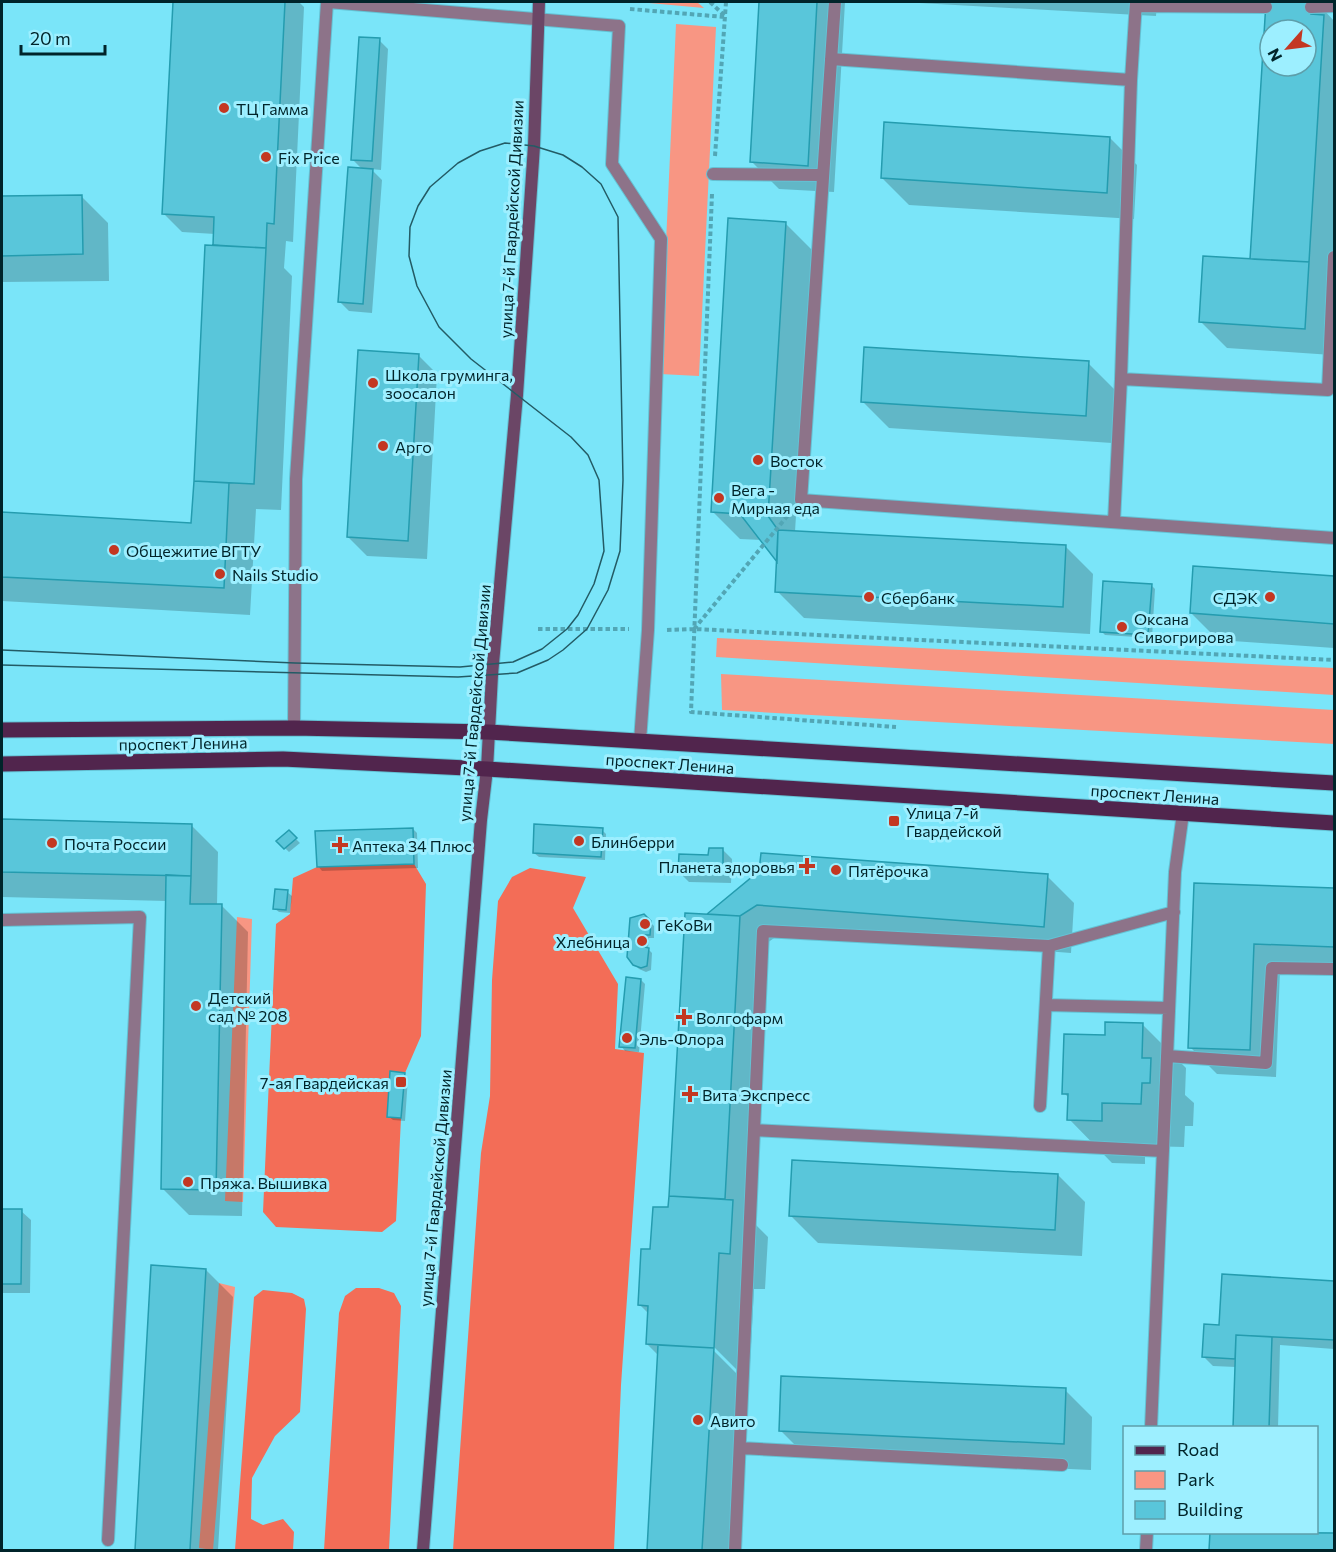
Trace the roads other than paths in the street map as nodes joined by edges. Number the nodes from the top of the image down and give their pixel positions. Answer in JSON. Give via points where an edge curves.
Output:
{"nodes":[{"id":1,"x":327,"y":2,"type":"edge"},
{"id":2,"x":538,"y":2,"type":"edge"},
{"id":3,"x":835,"y":2,"type":"edge"},
{"id":4,"x":1136,"y":4,"type":"edge"},
{"id":5,"x":1335,"y":6,"type":"edge"},
{"id":6,"x":1311,"y":7,"type":"dead end"},
{"id":7,"x":1266,"y":8,"type":"dead end"},
{"id":8,"x":537,"y":18,"type":"junction"},
{"id":9,"x":831,"y":59,"type":"junction"},
{"id":10,"x":1131,"y":80,"type":"junction"},
{"id":11,"x":713,"y":174,"type":"road end"},
{"id":12,"x":823,"y":175,"type":"junction"},
{"id":13,"x":1335,"y":257,"type":"edge"},
{"id":14,"x":1334,"y":297,"type":"edge"},
{"id":15,"x":1121,"y":379,"type":"junction"},
{"id":16,"x":1331,"y":390,"type":"edge"},
{"id":17,"x":1114,"y":522,"type":"junction"},
{"id":18,"x":1335,"y":538,"type":"edge"},
{"id":19,"x":294,"y":728,"type":"junction"},
{"id":20,"x":2,"y":730,"type":"edge"},
{"id":21,"x":488,"y":732,"type":"junction"},
{"id":22,"x":640,"y":741,"type":"junction"},
{"id":23,"x":2,"y":764,"type":"edge"},
{"id":24,"x":487,"y":769,"type":"junction"},
{"id":25,"x":1335,"y":783,"type":"edge"},
{"id":26,"x":1183,"y":813,"type":"junction"},
{"id":27,"x":1335,"y":823,"type":"edge"},
{"id":28,"x":1174,"y":912,"type":"junction"},
{"id":29,"x":2,"y":920,"type":"edge"},
{"id":30,"x":1049,"y":946,"type":"junction"},
{"id":31,"x":1335,"y":969,"type":"edge"},
{"id":32,"x":1046,"y":1005,"type":"junction"},
{"id":33,"x":1169,"y":1008,"type":"junction"},
{"id":34,"x":1167,"y":1056,"type":"junction"},
{"id":35,"x":1040,"y":1106,"type":"dead end"},
{"id":36,"x":754,"y":1130,"type":"junction"},
{"id":37,"x":1163,"y":1151,"type":"junction"},
{"id":38,"x":1151,"y":1426,"type":"edge"},
{"id":39,"x":740,"y":1448,"type":"junction"},
{"id":40,"x":1062,"y":1465,"type":"dead end"},
{"id":41,"x":1147,"y":1534,"type":"edge"},
{"id":42,"x":108,"y":1540,"type":"dead end"},
{"id":43,"x":423,"y":1551,"type":"edge"},
{"id":44,"x":735,"y":1551,"type":"edge"},
{"id":45,"x":1146,"y":1551,"type":"edge"}],
"edges":[{"from":1,"to":8,"type":"street"},
{"from":1,"to":19,"type":"street","via":[[296,479]]},
{"from":2,"to":8,"type":"main road","name":"улица 7-й Гвардейской Дивизии"},
{"from":3,"to":9,"type":"street"},
{"from":4,"to":7,"type":"street"},
{"from":4,"to":10,"type":"street"},
{"from":5,"to":6,"type":"street"},
{"from":8,"to":21,"type":"main road","name":"улица 7-й Гвардейской Дивизии","via":[[534,146],[517,395]]},
{"from":8,"to":22,"type":"street","via":[[619,26],[612,164],[661,238],[648,630]]},
{"from":9,"to":10,"type":"street"},
{"from":9,"to":12,"type":"street"},
{"from":10,"to":15,"type":"street"},
{"from":11,"to":12,"type":"street"},
{"from":12,"to":17,"type":"street","via":[[801,500]]},
{"from":13,"to":14,"type":"street"},
{"from":14,"to":16,"type":"street"},
{"from":15,"to":16,"type":"street"},
{"from":15,"to":17,"type":"street"},
{"from":17,"to":18,"type":"street"},
{"from":19,"to":20,"type":"main road","name":"проспект Ленина"},
{"from":19,"to":21,"type":"main road","name":"проспект Ленина"},
{"from":21,"to":22,"type":"main road","name":"проспект Ленина"},
{"from":21,"to":24,"type":"main road","name":"улица 7-й Гвардейской Дивизии"},
{"from":22,"to":25,"type":"main road","name":"проспект Ленина"},
{"from":23,"to":24,"type":"main road","name":"проспект Ленина","via":[[283,759]]},
{"from":24,"to":26,"type":"main road","name":"проспект Ленина"},
{"from":24,"to":43,"type":"main road","name":"улица 7-й Гвардейской Дивизии"},
{"from":26,"to":27,"type":"main road","name":"проспект Ленина"},
{"from":26,"to":28,"type":"street"},
{"from":28,"to":30,"type":"street"},
{"from":28,"to":33,"type":"street"},
{"from":29,"to":42,"type":"street","via":[[140,917]]},
{"from":30,"to":32,"type":"street"},
{"from":30,"to":36,"type":"street","via":[[763,931]]},
{"from":31,"to":34,"type":"street","via":[[1272,968],[1266,1063]]},
{"from":32,"to":33,"type":"street"},
{"from":32,"to":35,"type":"street"},
{"from":33,"to":34,"type":"street"},
{"from":34,"to":37,"type":"street"},
{"from":36,"to":37,"type":"street"},
{"from":36,"to":39,"type":"street"},
{"from":37,"to":38,"type":"street"},
{"from":39,"to":40,"type":"street"},
{"from":39,"to":44,"type":"street"},
{"from":41,"to":45,"type":"street"}]}
